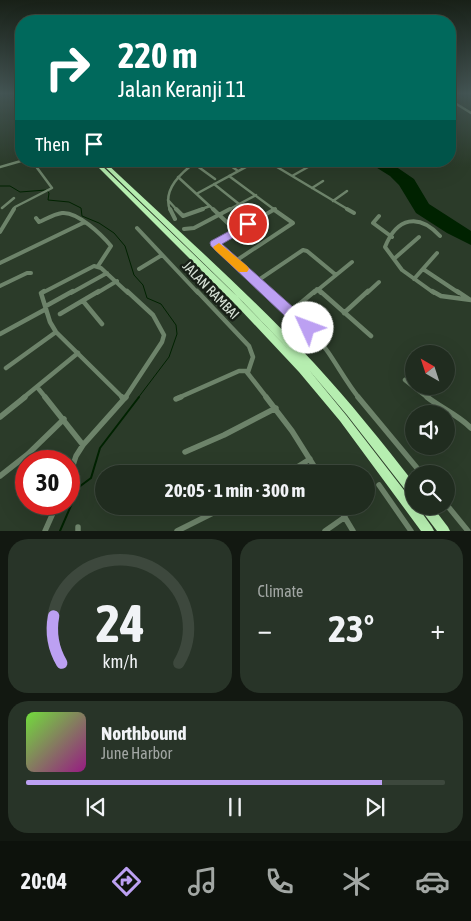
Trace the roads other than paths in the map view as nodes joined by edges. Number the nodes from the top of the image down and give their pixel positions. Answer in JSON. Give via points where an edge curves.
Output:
{"nodes":[{"id":1,"x":15,"y":162,"type":"edge"},
{"id":2,"x":0,"y":167,"type":"edge"},
{"id":3,"x":37,"y":167,"type":"edge"},
{"id":4,"x":100,"y":167,"type":"edge"},
{"id":5,"x":107,"y":167,"type":"edge"},
{"id":6,"x":189,"y":167,"type":"edge"},
{"id":7,"x":201,"y":167,"type":"edge"},
{"id":8,"x":232,"y":167,"type":"edge"},
{"id":9,"x":246,"y":167,"type":"edge"},
{"id":10,"x":276,"y":167,"type":"edge"},
{"id":11,"x":308,"y":167,"type":"edge"},
{"id":12,"x":238,"y":171,"type":"junction"},
{"id":13,"x":229,"y":176,"type":"junction"},
{"id":14,"x":292,"y":176,"type":"junction"},
{"id":15,"x":178,"y":177,"type":"junction"},
{"id":16,"x":215,"y":179,"type":"dead end"},
{"id":17,"x":323,"y":181,"type":"dead end"},
{"id":18,"x":214,"y":184,"type":"junction"},
{"id":19,"x":312,"y":188,"type":"junction"},
{"id":20,"x":347,"y":191,"type":"dead end"},
{"id":21,"x":198,"y":193,"type":"junction"},
{"id":22,"x":256,"y":195,"type":"junction"},
{"id":23,"x":14,"y":198,"type":"dead end"},
{"id":24,"x":168,"y":200,"type":"junction"},
{"id":25,"x":333,"y":201,"type":"junction"},
{"id":26,"x":239,"y":204,"type":"junction"},
{"id":27,"x":210,"y":206,"type":"junction"},
{"id":28,"x":1,"y":208,"type":"edge"},
{"id":29,"x":13,"y":208,"type":"junction"},
{"id":30,"x":275,"y":209,"type":"junction"},
{"id":31,"x":354,"y":213,"type":"dead end"},
{"id":32,"x":218,"y":215,"type":"junction"},
{"id":33,"x":379,"y":216,"type":"dead end"},
{"id":34,"x":36,"y":218,"type":"dead end"},
{"id":35,"x":175,"y":219,"type":"dead end"},
{"id":36,"x":85,"y":222,"type":"junction"},
{"id":37,"x":136,"y":228,"type":"dead end"},
{"id":38,"x":184,"y":230,"type":"dead end"},
{"id":39,"x":236,"y":230,"type":"junction"},
{"id":40,"x":0,"y":232,"type":"edge"},
{"id":41,"x":440,"y":236,"type":"dead end"},
{"id":42,"x":392,"y":237,"type":"junction"},
{"id":43,"x":419,"y":237,"type":"dead end"},
{"id":44,"x":307,"y":251,"type":"joint"},
{"id":45,"x":437,"y":253,"type":"dead end"},
{"id":46,"x":162,"y":255,"type":"junction"},
{"id":47,"x":395,"y":258,"type":"junction"},
{"id":48,"x":234,"y":262,"type":"junction"},
{"id":49,"x":352,"y":262,"type":"dead end"},
{"id":50,"x":0,"y":263,"type":"edge"},
{"id":51,"x":98,"y":266,"type":"junction"},
{"id":52,"x":139,"y":269,"type":"dead end"},
{"id":53,"x":423,"y":269,"type":"junction"},
{"id":54,"x":31,"y":273,"type":"dead end"},
{"id":55,"x":107,"y":273,"type":"junction"},
{"id":56,"x":336,"y":275,"type":"junction"},
{"id":57,"x":414,"y":279,"type":"junction"},
{"id":58,"x":117,"y":281,"type":"junction"},
{"id":59,"x":257,"y":281,"type":"junction"},
{"id":60,"x":379,"y":282,"type":"dead end"},
{"id":61,"x":0,"y":286,"type":"edge"},
{"id":62,"x":317,"y":289,"type":"junction"},
{"id":63,"x":470,"y":298,"type":"edge"},
{"id":64,"x":83,"y":301,"type":"junction"},
{"id":65,"x":46,"y":308,"type":"junction"},
{"id":66,"x":290,"y":312,"type":"junction"},
{"id":67,"x":344,"y":313,"type":"junction"},
{"id":68,"x":60,"y":314,"type":"dead end"},
{"id":69,"x":102,"y":324,"type":"dead end"},
{"id":70,"x":56,"y":332,"type":"junction"},
{"id":71,"x":0,"y":334,"type":"edge"},
{"id":72,"x":371,"y":336,"type":"dead end"},
{"id":73,"x":78,"y":353,"type":"junction"},
{"id":74,"x":6,"y":368,"type":"dead end"},
{"id":75,"x":248,"y":372,"type":"junction"},
{"id":76,"x":37,"y":387,"type":"junction"},
{"id":77,"x":424,"y":395,"type":"edge"},
{"id":78,"x":124,"y":399,"type":"junction"},
{"id":79,"x":176,"y":399,"type":"dead end"},
{"id":80,"x":276,"y":408,"type":"junction"},
{"id":81,"x":0,"y":417,"type":"edge"},
{"id":82,"x":64,"y":419,"type":"junction"},
{"id":83,"x":471,"y":428,"type":"edge"},
{"id":84,"x":83,"y":445,"type":"junction"},
{"id":85,"x":80,"y":450,"type":"edge"},
{"id":86,"x":185,"y":452,"type":"dead end"},
{"id":87,"x":310,"y":460,"type":"junction"},
{"id":88,"x":301,"y":465,"type":"edge"},
{"id":89,"x":313,"y":465,"type":"edge"},
{"id":90,"x":415,"y":465,"type":"edge"},
{"id":91,"x":0,"y":476,"type":"edge"},
{"id":92,"x":405,"y":480,"type":"edge"},
{"id":93,"x":379,"y":485,"type":"dead end"},
{"id":94,"x":52,"y":515,"type":"edge"},
{"id":95,"x":209,"y":515,"type":"edge"},
{"id":96,"x":432,"y":515,"type":"edge"},
{"id":97,"x":455,"y":515,"type":"edge"},
{"id":98,"x":345,"y":517,"type":"joint"},
{"id":99,"x":45,"y":531,"type":"edge"},
{"id":100,"x":177,"y":531,"type":"edge"},
{"id":101,"x":325,"y":531,"type":"edge"},
{"id":102,"x":353,"y":531,"type":"edge"},
{"id":103,"x":411,"y":531,"type":"edge"},
{"id":104,"x":428,"y":531,"type":"edge"},
{"id":105,"x":444,"y":531,"type":"edge"},
{"id":106,"x":468,"y":531,"type":"edge"}],
"edges":[{"from":1,"to":2,"type":"street"},
{"from":3,"to":29,"type":"street","via":[[52,187]]},
{"from":4,"to":104,"type":"highway","via":[[235,299],[308,376]]},
{"from":5,"to":92,"type":"highway","via":[[236,289],[310,366]]},
{"from":6,"to":15,"type":"street"},
{"from":7,"to":16,"type":"street"},
{"from":8,"to":12,"type":"street"},
{"from":9,"to":12,"type":"street"},
{"from":10,"to":14,"type":"street"},
{"from":11,"to":14,"type":"street"},
{"from":12,"to":13,"type":"street"},
{"from":13,"to":18,"type":"street"},
{"from":13,"to":22,"type":"street"},
{"from":14,"to":19,"type":"street"},
{"from":15,"to":21,"type":"street"},
{"from":15,"to":24,"type":"street"},
{"from":17,"to":19,"type":"street"},
{"from":18,"to":21,"type":"street"},
{"from":18,"to":26,"type":"street"},
{"from":19,"to":25,"type":"street"},
{"from":20,"to":25,"type":"street"},
{"from":21,"to":27,"type":"street"},
{"from":22,"to":26,"type":"street"},
{"from":22,"to":30,"type":"street"},
{"from":23,"to":28,"type":"street"},
{"from":24,"to":27,"type":"street","via":[[184,216]]},
{"from":24,"to":35,"type":"street"},
{"from":25,"to":31,"type":"street"},
{"from":26,"to":32,"type":"street"},
{"from":27,"to":32,"type":"street"},
{"from":28,"to":29,"type":"street"},
{"from":29,"to":40,"type":"street"},
{"from":30,"to":39,"type":"street"},
{"from":30,"to":48,"type":"street","via":[[293,222]]},
{"from":32,"to":38,"type":"street"},
{"from":32,"to":39,"type":"street"},
{"from":33,"to":42,"type":"street","via":[[372,223]]},
{"from":34,"to":36,"type":"street","via":[[39,222],[64,213]]},
{"from":36,"to":50,"type":"street"},
{"from":36,"to":51,"type":"street","via":[[112,246]]},
{"from":37,"to":46,"type":"street","name":"JALAN RAMBAI"},
{"from":39,"to":48,"type":"street","via":[[215,244]]},
{"from":41,"to":42,"type":"street","via":[[429,224],[412,220],[401,225]]},
{"from":42,"to":47,"type":"street","via":[[384,248]]},
{"from":43,"to":47,"type":"street"},
{"from":44,"to":56,"type":"street"},
{"from":44,"to":59,"type":"street","via":[[302,251]]},
{"from":45,"to":53,"type":"street"},
{"from":46,"to":52,"type":"street"},
{"from":46,"to":75,"type":"street","name":"JALAN RAMBAI","via":[[249,346],[254,357]]},
{"from":47,"to":57,"type":"street"},
{"from":48,"to":59,"type":"street"},
{"from":49,"to":56,"type":"street"},
{"from":51,"to":55,"type":"street"},
{"from":51,"to":65,"type":"street","via":[[90,267],[41,294]]},
{"from":53,"to":57,"type":"street"},
{"from":53,"to":63,"type":"street"},
{"from":54,"to":61,"type":"street"},
{"from":55,"to":58,"type":"street"},
{"from":55,"to":65,"type":"street"},
{"from":56,"to":62,"type":"street"},
{"from":57,"to":63,"type":"street","via":[[438,295]]},
{"from":58,"to":64,"type":"street"},
{"from":58,"to":78,"type":"street","via":[[153,315],[164,335]]},
{"from":59,"to":66,"type":"street"},
{"from":60,"to":67,"type":"street"},
{"from":62,"to":66,"type":"street"},
{"from":62,"to":67,"type":"street"},
{"from":64,"to":68,"type":"street"},
{"from":64,"to":69,"type":"street"},
{"from":65,"to":70,"type":"street"},
{"from":65,"to":71,"type":"street"},
{"from":66,"to":90,"type":"street","via":[[320,342],[345,381]]},
{"from":67,"to":72,"type":"street"},
{"from":70,"to":73,"type":"street"},
{"from":70,"to":74,"type":"street"},
{"from":73,"to":76,"type":"street"},
{"from":73,"to":78,"type":"street"},
{"from":75,"to":79,"type":"street","via":[[238,371]]},
{"from":75,"to":80,"type":"street"},
{"from":76,"to":81,"type":"street"},
{"from":76,"to":82,"type":"street"},
{"from":77,"to":83,"type":"street"},
{"from":78,"to":84,"type":"street"},
{"from":80,"to":86,"type":"street"},
{"from":80,"to":87,"type":"street"},
{"from":82,"to":84,"type":"street"},
{"from":82,"to":91,"type":"street"},
{"from":84,"to":85,"type":"street"},
{"from":87,"to":88,"type":"street"},
{"from":87,"to":89,"type":"street"},
{"from":93,"to":103,"type":"street"},
{"from":94,"to":99,"type":"street"},
{"from":95,"to":100,"type":"street"},
{"from":96,"to":105,"type":"highway"},
{"from":97,"to":106,"type":"street"},
{"from":98,"to":101,"type":"street"},
{"from":98,"to":102,"type":"street"}]}
